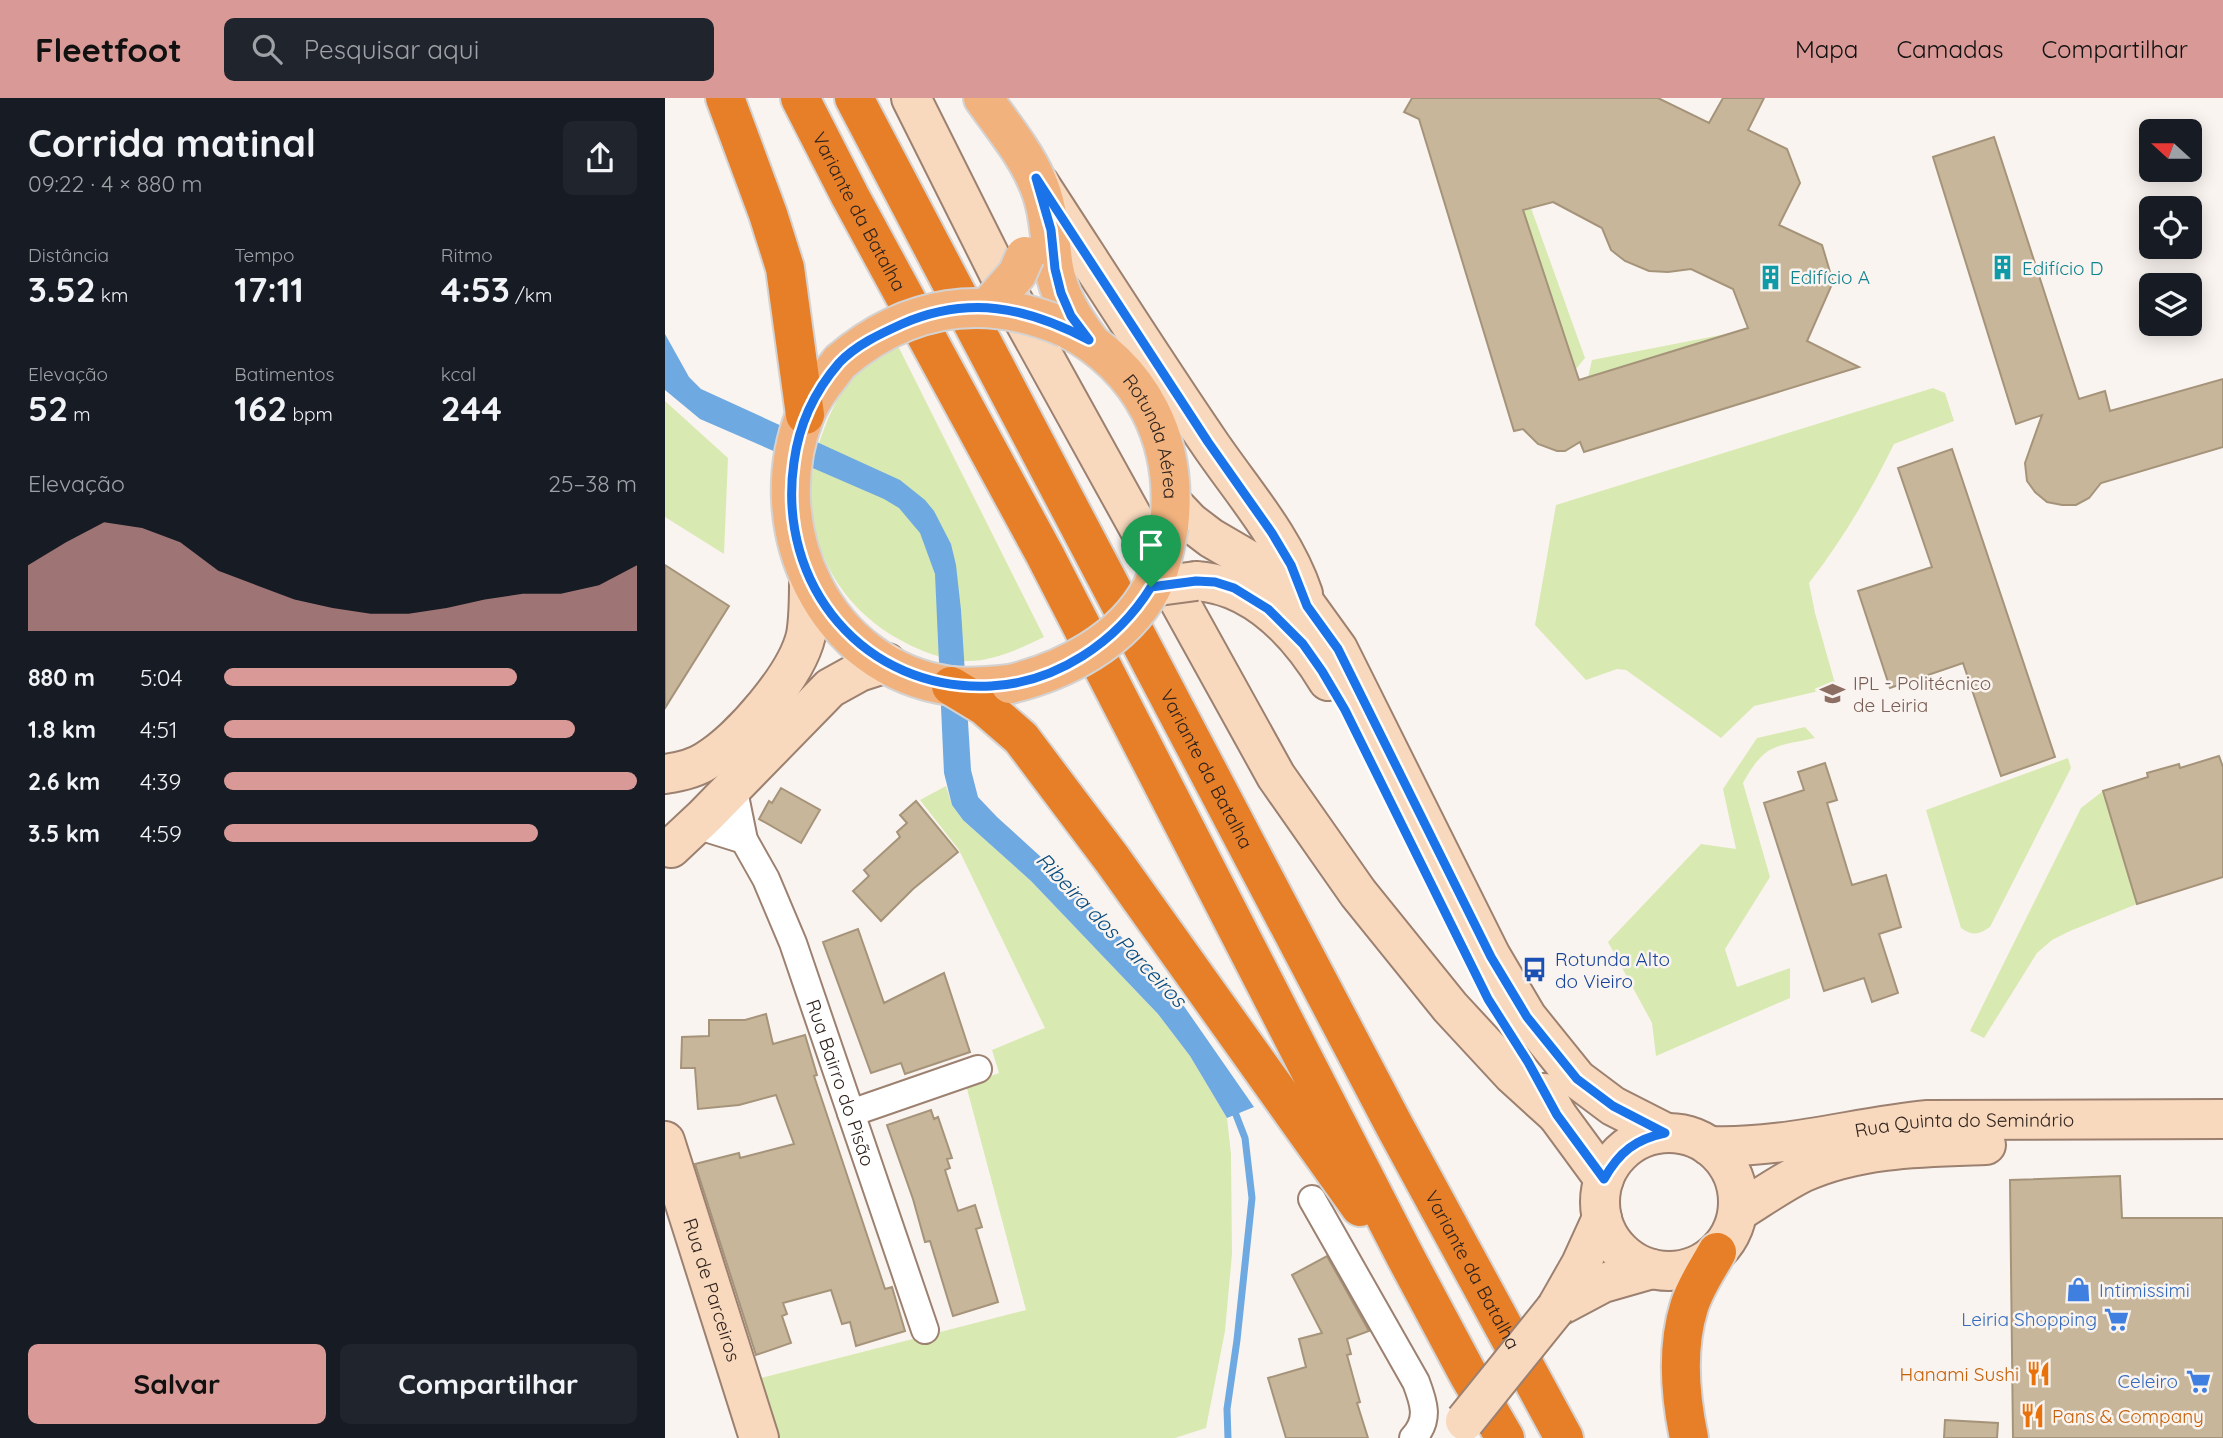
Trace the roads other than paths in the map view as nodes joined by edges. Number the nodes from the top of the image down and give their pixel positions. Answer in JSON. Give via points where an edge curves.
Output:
{"nodes":[{"id":1,"x":725,"y":98,"type":"edge"},
{"id":2,"x":800,"y":98,"type":"edge"},
{"id":3,"x":854,"y":98,"type":"edge"},
{"id":4,"x":911,"y":98,"type":"edge"},
{"id":5,"x":958,"y":98,"type":"edge"},
{"id":6,"x":983,"y":98,"type":"edge"},
{"id":7,"x":1036,"y":178,"type":"junction"},
{"id":8,"x":988,"y":307,"type":"junction"},
{"id":9,"x":1077,"y":334,"type":"junction"},
{"id":10,"x":805,"y":415,"type":"junction"},
{"id":11,"x":1170,"y":514,"type":"junction"},
{"id":12,"x":809,"y":581,"type":"junction"},
{"id":13,"x":1151,"y":587,"type":"junction"},
{"id":14,"x":1307,"y":606,"type":"junction"},
{"id":15,"x":887,"y":663,"type":"junction"},
{"id":16,"x":951,"y":686,"type":"junction"},
{"id":17,"x":665,"y":774,"type":"edge"},
{"id":18,"x":733,"y":786,"type":"junction"},
{"id":19,"x":674,"y":840,"type":"edge"},
{"id":20,"x":744,"y":840,"type":"junction"},
{"id":21,"x":978,"y":1069,"type":"dead end"},
{"id":22,"x":851,"y":1112,"type":"junction"},
{"id":23,"x":1557,"y":1115,"type":"junction"},
{"id":24,"x":2223,"y":1119,"type":"edge"},
{"id":25,"x":1665,"y":1133,"type":"junction"},
{"id":26,"x":665,"y":1141,"type":"edge"},
{"id":27,"x":2223,"y":1144,"type":"edge"},
{"id":28,"x":1709,"y":1146,"type":"junction"},
{"id":29,"x":1604,"y":1179,"type":"junction"},
{"id":30,"x":1312,"y":1199,"type":"dead end"},
{"id":31,"x":1738,"y":1212,"type":"junction"},
{"id":32,"x":1602,"y":1218,"type":"junction"},
{"id":33,"x":1717,"y":1252,"type":"junction"},
{"id":34,"x":1406,"y":1258,"type":"junction"},
{"id":35,"x":1652,"y":1269,"type":"junction"},
{"id":36,"x":1592,"y":1274,"type":"junction"},
{"id":37,"x":925,"y":1330,"type":"dead end"},
{"id":38,"x":759,"y":1438,"type":"edge"},
{"id":39,"x":1413,"y":1438,"type":"edge"},
{"id":40,"x":1450,"y":1438,"type":"edge"},
{"id":41,"x":1505,"y":1438,"type":"edge"},
{"id":42,"x":1564,"y":1438,"type":"edge"},
{"id":43,"x":1689,"y":1438,"type":"edge"}],
"edges":[{"from":1,"to":10,"type":"highway","via":[[785,268]]},
{"from":2,"to":34,"type":"highway","name":"Variante da Batalha","via":[[1045,555]]},
{"from":3,"to":42,"type":"highway","name":"Variante da Batalha","via":[[1388,1115]]},
{"from":4,"to":23,"type":"main road","via":[[1007,290],[1276,776],[1358,893],[1450,1007]]},
{"from":5,"to":8,"type":"main road","bridge":true,"via":[[1021,203],[1029,238],[1017,274]]},
{"from":6,"to":7,"type":"main road"},
{"from":7,"to":9,"type":"main road","via":[[1051,230],[1061,293]]},
{"from":7,"to":14,"type":"main road","via":[[1272,533]]},
{"from":8,"to":9,"type":"main road","name":"Rotunda Aérea","bridge":true,"via":[[1048,320]]},
{"from":8,"to":10,"type":"main road","name":"Rotunda Aérea","bridge":true,"via":[[952,309],[880,334],[840,362]]},
{"from":9,"to":11,"type":"main road","name":"Rotunda Aérea","via":[[1113,359],[1151,412],[1167,458]]},
{"from":10,"to":12,"type":"main road","name":"Rotunda Aérea","via":[[795,451],[791,507],[796,543]]},
{"from":11,"to":13,"type":"main road","name":"Rotunda Aérea","bridge":true},
{"from":11,"to":14,"type":"main road","via":[[1266,570]]},
{"from":12,"to":15,"type":"main road","name":"Rotunda Aérea","via":[[846,631]]},
{"from":12,"to":17,"type":"main road","via":[[806,635],[797,659],[771,698],[705,762]]},
{"from":13,"to":16,"type":"main road","name":"Rotunda Aérea","bridge":true,"via":[[1121,626],[1081,657],[1010,684]]},
{"from":13,"to":23,"type":"main road","bridge":true,"via":[[1196,581],[1234,588],[1268,609],[1303,644],[1345,710],[1475,976]]},
{"from":14,"to":25,"type":"main road","via":[[1343,659],[1491,957],[1527,1017],[1577,1079],[1613,1106]]},
{"from":15,"to":16,"type":"main road","name":"Rotunda Aérea"},
{"from":15,"to":18,"type":"main road","via":[[830,688]]},
{"from":16,"to":34,"type":"highway","via":[[984,705],[1021,738],[1352,1197]]},
{"from":18,"to":19,"type":"main road"},
{"from":18,"to":20,"type":"street","name":"Rua Bairro do Pisão"},
{"from":19,"to":20,"type":"street"},
{"from":20,"to":22,"type":"street","name":"Rua Bairro do Pisão","via":[[793,943]]},
{"from":21,"to":22,"type":"street"},
{"from":22,"to":37,"type":"street","name":"Rua Bairro do Pisão"},
{"from":23,"to":29,"type":"main road"},
{"from":24,"to":28,"type":"main road","name":"Rua Quinta do Seminário","via":[[1928,1120],[1764,1145]]},
{"from":25,"to":28,"type":"main road","via":[[1696,1138]]},
{"from":25,"to":29,"type":"main road","via":[[1628,1147]]},
{"from":26,"to":38,"type":"main road","name":"Rua de Parceiros"},
{"from":27,"to":31,"type":"main road","name":"Rua Quinta do Seminário","via":[[2036,1143],[1875,1152],[1802,1174]]},
{"from":28,"to":31,"type":"main road","via":[[1733,1175]]},
{"from":29,"to":32,"type":"main road"},
{"from":30,"to":39,"type":"street","via":[[1416,1382],[1425,1411]]},
{"from":31,"to":33,"type":"main road"},
{"from":32,"to":35,"type":"main road","via":[[1620,1250]]},
{"from":32,"to":36,"type":"main road"},
{"from":33,"to":35,"type":"main road","via":[[1697,1265],[1674,1271]]},
{"from":33,"to":43,"type":"highway","via":[[1696,1290],[1684,1330],[1681,1386]]},
{"from":34,"to":41,"type":"highway","name":"Variante da Batalha"},
{"from":35,"to":36,"type":"main road"},
{"from":36,"to":40,"type":"main road","bridge":true,"via":[[1556,1308]]}]}
